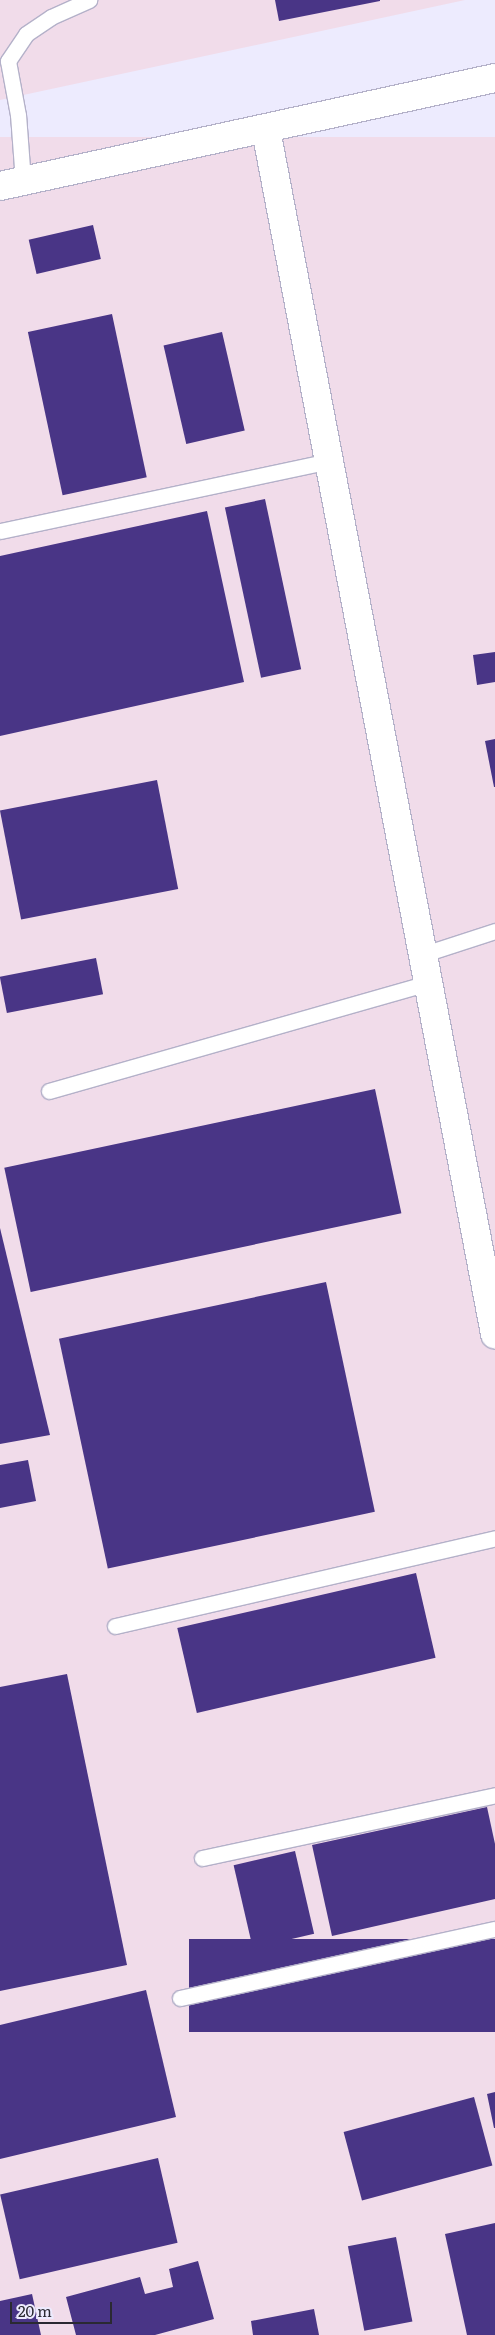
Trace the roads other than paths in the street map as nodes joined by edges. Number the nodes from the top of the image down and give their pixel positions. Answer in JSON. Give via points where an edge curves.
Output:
{"nodes":[{"id":1,"x":89,"y":0,"type":"edge"},
{"id":2,"x":495,"y":78,"type":"edge"},
{"id":3,"x":266,"y":130,"type":"junction"},
{"id":4,"x":12,"y":184,"type":"edge"},
{"id":5,"x":328,"y":460,"type":"junction"},
{"id":6,"x":0,"y":531,"type":"edge"},
{"id":7,"x":495,"y":931,"type":"edge"},
{"id":8,"x":421,"y":955,"type":"junction"},
{"id":9,"x":427,"y":983,"type":"junction"},
{"id":10,"x":49,"y":1092,"type":"dead end"},
{"id":11,"x":487,"y":1257,"type":"edge"},
{"id":12,"x":495,"y":1334,"type":"edge"},
{"id":13,"x":495,"y":1538,"type":"edge"},
{"id":14,"x":115,"y":1626,"type":"dead end"},
{"id":15,"x":495,"y":1795,"type":"edge"},
{"id":16,"x":202,"y":1858,"type":"dead end"},
{"id":17,"x":495,"y":1929,"type":"edge"},
{"id":18,"x":180,"y":1998,"type":"dead end"}],
"edges":[{"from":1,"to":4,"type":"lane","via":[[51,17],[26,34],[8,61],[18,115]]},
{"from":2,"to":3,"type":"street"},
{"from":3,"to":4,"type":"street"},
{"from":3,"to":5,"type":"street"},
{"from":5,"to":6,"type":"lane"},
{"from":5,"to":8,"type":"street"},
{"from":7,"to":8,"type":"lane"},
{"from":8,"to":9,"type":"street"},
{"from":9,"to":10,"type":"lane"},
{"from":9,"to":11,"type":"street"},
{"from":11,"to":12,"type":"street"},
{"from":13,"to":14,"type":"lane"},
{"from":15,"to":16,"type":"lane"},
{"from":17,"to":18,"type":"lane"}]}
